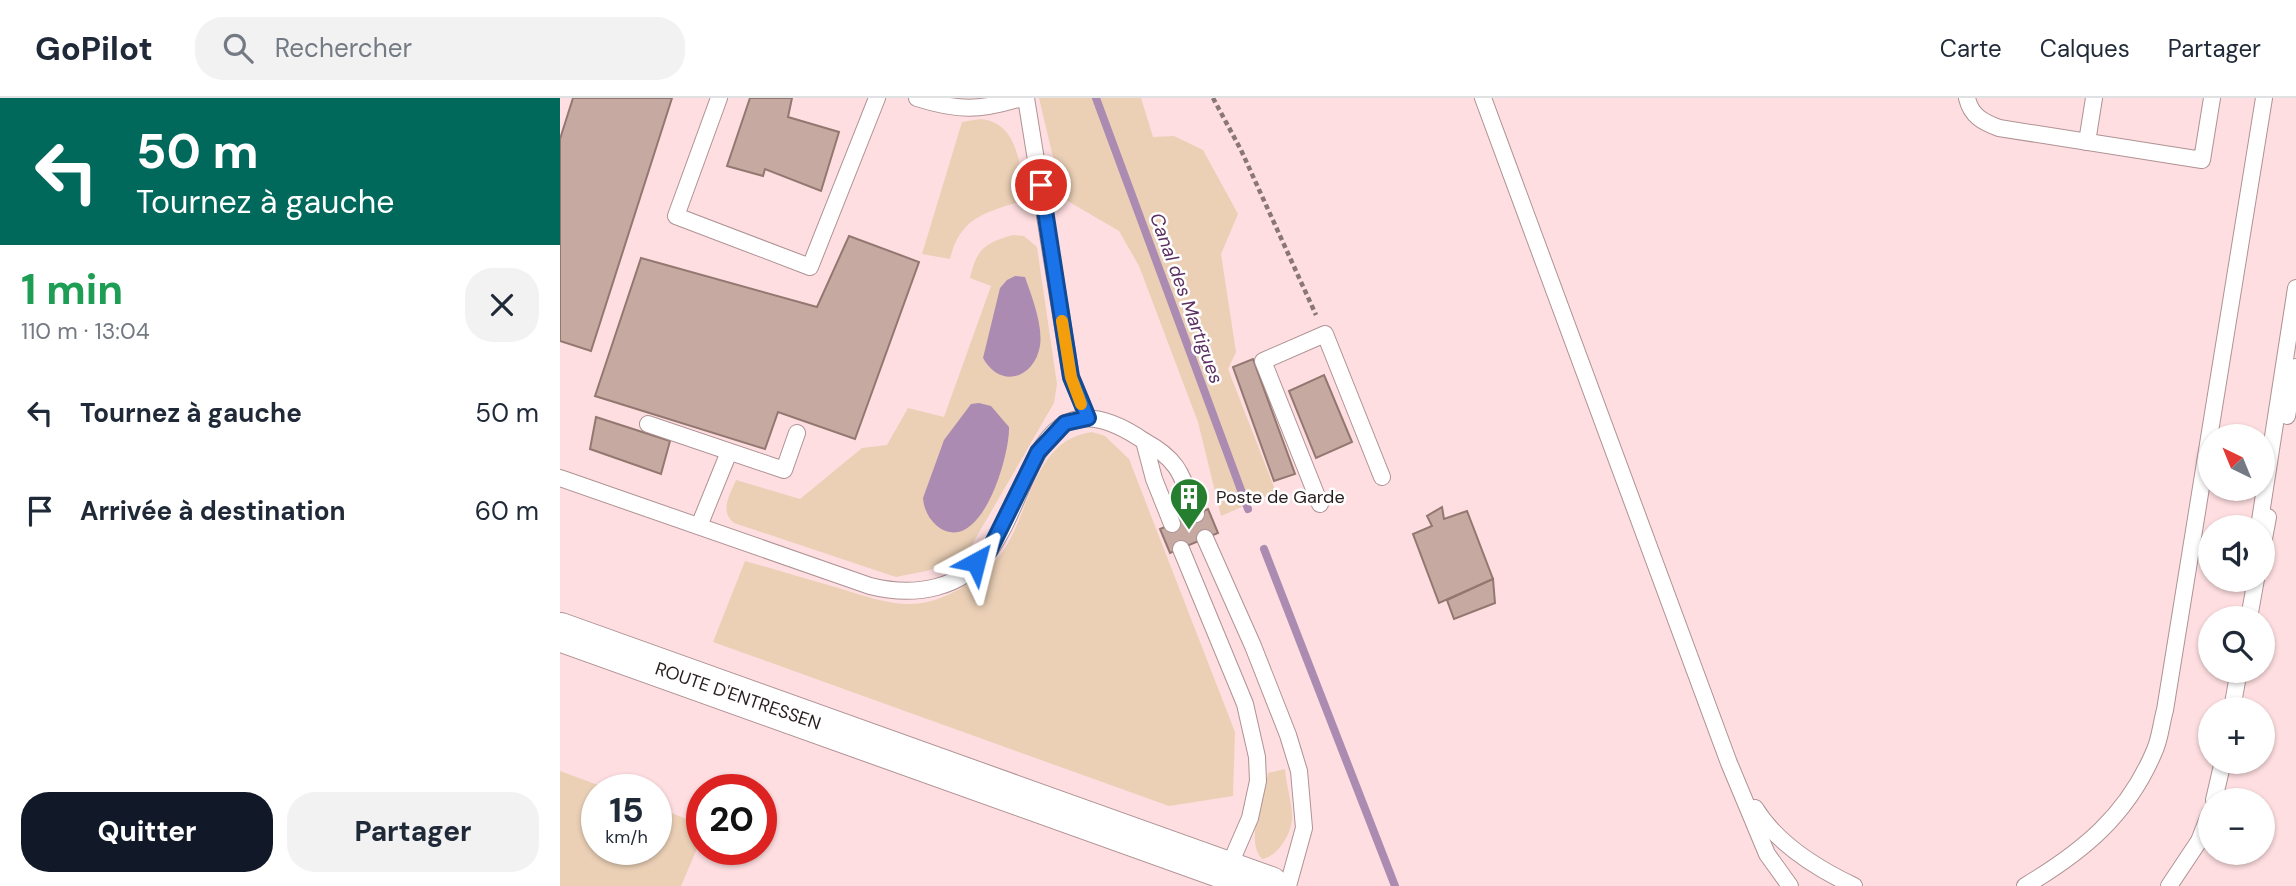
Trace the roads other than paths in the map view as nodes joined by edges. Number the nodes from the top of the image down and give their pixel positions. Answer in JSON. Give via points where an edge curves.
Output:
{"nodes":[{"id":1,"x":719,"y":98,"type":"edge"},
{"id":2,"x":877,"y":98,"type":"edge"},
{"id":3,"x":918,"y":98,"type":"edge"},
{"id":4,"x":1023,"y":98,"type":"edge"},
{"id":5,"x":1483,"y":98,"type":"edge"},
{"id":6,"x":1967,"y":98,"type":"edge"},
{"id":7,"x":2094,"y":98,"type":"edge"},
{"id":8,"x":2212,"y":98,"type":"edge"},
{"id":9,"x":2264,"y":98,"type":"edge"},
{"id":10,"x":2087,"y":142,"type":"junction"},
{"id":11,"x":2296,"y":288,"type":"edge"},
{"id":12,"x":2296,"y":367,"type":"edge"},
{"id":13,"x":1088,"y":418,"type":"junction"},
{"id":14,"x":648,"y":425,"type":"dead end"},
{"id":15,"x":797,"y":433,"type":"dead end"},
{"id":16,"x":1144,"y":441,"type":"junction"},
{"id":17,"x":729,"y":452,"type":"junction"},
{"id":18,"x":1382,"y":477,"type":"dead end"},
{"id":19,"x":560,"y":478,"type":"edge"},
{"id":20,"x":1320,"y":504,"type":"dead end"},
{"id":21,"x":1196,"y":514,"type":"dead end"},
{"id":22,"x":2261,"y":515,"type":"edge"},
{"id":23,"x":2268,"y":515,"type":"edge"},
{"id":24,"x":1172,"y":524,"type":"dead end"},
{"id":25,"x":699,"y":526,"type":"junction"},
{"id":26,"x":1205,"y":538,"type":"dead end"},
{"id":27,"x":1181,"y":549,"type":"dead end"},
{"id":28,"x":560,"y":632,"type":"edge"},
{"id":29,"x":1729,"y":764,"type":"junction"},
{"id":30,"x":2198,"y":842,"type":"edge"},
{"id":31,"x":1227,"y":871,"type":"junction"},
{"id":32,"x":1270,"y":886,"type":"edge"},
{"id":33,"x":1289,"y":886,"type":"edge"},
{"id":34,"x":1790,"y":886,"type":"edge"},
{"id":35,"x":1854,"y":886,"type":"edge"},
{"id":36,"x":2025,"y":886,"type":"edge"},
{"id":37,"x":2169,"y":886,"type":"edge"}],
"edges":[{"from":1,"to":2,"type":"lane","via":[[676,216],[810,267]]},
{"from":3,"to":4,"type":"lane","via":[[974,109]]},
{"from":4,"to":13,"type":"lane","via":[[1071,377]]},
{"from":5,"to":29,"type":"lane"},
{"from":6,"to":10,"type":"lane","via":[[1980,121],[1999,128]]},
{"from":7,"to":10,"type":"lane"},
{"from":8,"to":10,"type":"lane","via":[[2202,160]]},
{"from":9,"to":36,"type":"lane","via":[[2155,751],[2135,789],[2107,826],[2069,860]]},
{"from":11,"to":22,"type":"lane"},
{"from":12,"to":23,"type":"lane"},
{"from":13,"to":16,"type":"lane","via":[[1119,424]]},
{"from":13,"to":25,"type":"lane","via":[[1065,423],[1050,436],[989,551],[943,586],[894,592]]},
{"from":14,"to":17,"type":"lane"},
{"from":15,"to":17,"type":"lane","via":[[783,470]]},
{"from":16,"to":21,"type":"lane","via":[[1176,464]]},
{"from":16,"to":24,"type":"lane"},
{"from":17,"to":25,"type":"lane"},
{"from":18,"to":20,"type":"lane","via":[[1325,334],[1263,361]]},
{"from":19,"to":25,"type":"lane"},
{"from":26,"to":33,"type":"lane","via":[[1254,646],[1298,771],[1304,828]]},
{"from":27,"to":31,"type":"lane","via":[[1245,704],[1257,757],[1258,781],[1250,818]]},
{"from":28,"to":31,"type":"main road","name":"ROUTE D'ENTRESSEN"},
{"from":29,"to":34,"type":"lane","via":[[1767,854]]},
{"from":29,"to":35,"type":"lane","via":[[1764,822],[1798,854]]},
{"from":30,"to":37,"type":"lane"},
{"from":31,"to":32,"type":"main road","name":"ROUTE D'ENTRESSEN"}]}
